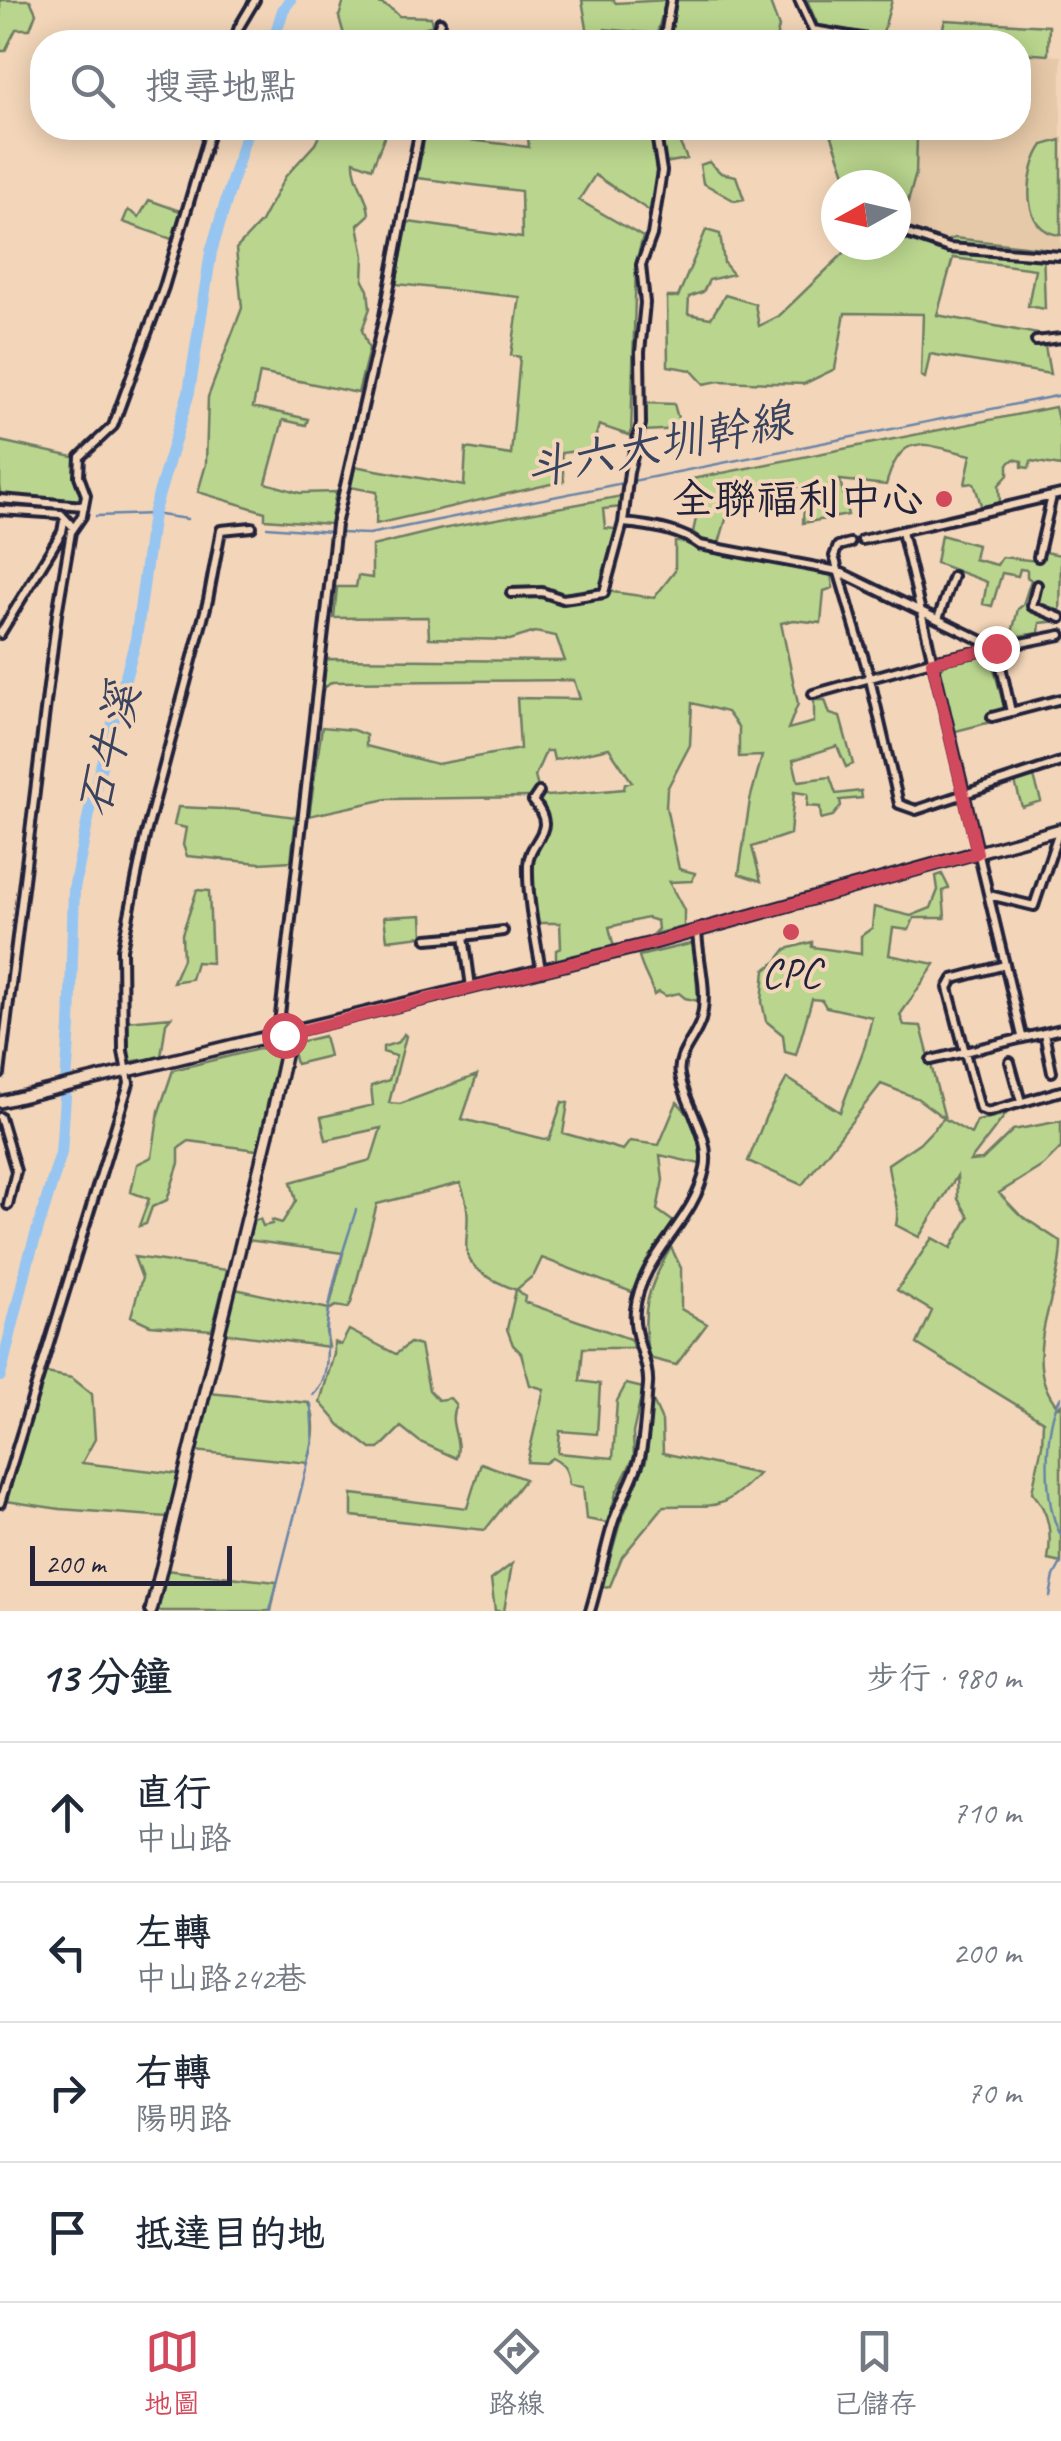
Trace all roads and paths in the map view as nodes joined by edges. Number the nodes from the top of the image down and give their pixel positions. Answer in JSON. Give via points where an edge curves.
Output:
{"nodes":[{"id":1,"x":255,"y":0,"type":"edge"},
{"id":2,"x":672,"y":0,"type":"edge"},
{"id":3,"x":799,"y":0,"type":"edge"},
{"id":4,"x":440,"y":22,"type":"dead end"},
{"id":5,"x":238,"y":30,"type":"edge"},
{"id":6,"x":438,"y":30,"type":"edge"},
{"id":7,"x":666,"y":30,"type":"edge"},
{"id":8,"x":813,"y":30,"type":"edge"},
{"id":9,"x":207,"y":140,"type":"edge"},
{"id":10,"x":418,"y":140,"type":"edge"},
{"id":11,"x":657,"y":140,"type":"edge"},
{"id":12,"x":911,"y":235,"type":"edge"},
{"id":13,"x":1061,"y":256,"type":"edge"},
{"id":14,"x":1061,"y":338,"type":"edge"},
{"id":15,"x":1036,"y":342,"type":"dead end"},
{"id":16,"x":1057,"y":495,"type":"edge"},
{"id":17,"x":0,"y":499,"type":"edge"},
{"id":18,"x":84,"y":506,"type":"junction"},
{"id":19,"x":0,"y":510,"type":"edge"},
{"id":20,"x":64,"y":522,"type":"junction"},
{"id":21,"x":623,"y":522,"type":"junction"},
{"id":22,"x":74,"y":526,"type":"junction"},
{"id":23,"x":252,"y":527,"type":"dead end"},
{"id":24,"x":902,"y":532,"type":"junction"},
{"id":25,"x":862,"y":540,"type":"dead end"},
{"id":26,"x":850,"y":543,"type":"dead end"},
{"id":27,"x":1038,"y":557,"type":"dead end"},
{"id":28,"x":838,"y":571,"type":"junction"},
{"id":29,"x":953,"y":576,"type":"dead end"},
{"id":30,"x":1037,"y":586,"type":"dead end"},
{"id":31,"x":511,"y":593,"type":"dead end"},
{"id":32,"x":919,"y":611,"type":"junction"},
{"id":33,"x":1061,"y":618,"type":"edge"},
{"id":34,"x":938,"y":620,"type":"junction"},
{"id":35,"x":0,"y":634,"type":"edge"},
{"id":36,"x":1061,"y":635,"type":"edge"},
{"id":37,"x":996,"y":648,"type":"junction"},
{"id":38,"x":932,"y":662,"type":"junction"},
{"id":39,"x":870,"y":679,"type":"junction"},
{"id":40,"x":813,"y":694,"type":"dead end"},
{"id":41,"x":1061,"y":699,"type":"edge"},
{"id":42,"x":1010,"y":712,"type":"junction"},
{"id":43,"x":992,"y":717,"type":"dead end"},
{"id":44,"x":1061,"y":762,"type":"edge"},
{"id":45,"x":539,"y":792,"type":"dead end"},
{"id":46,"x":962,"y":794,"type":"junction"},
{"id":47,"x":1060,"y":829,"type":"edge"},
{"id":48,"x":977,"y":853,"type":"junction"},
{"id":49,"x":988,"y":895,"type":"junction"},
{"id":50,"x":697,"y":929,"type":"junction"},
{"id":51,"x":503,"y":932,"type":"dead end"},
{"id":52,"x":464,"y":936,"type":"junction"},
{"id":53,"x":428,"y":940,"type":"dead end"},
{"id":54,"x":1005,"y":965,"type":"junction"},
{"id":55,"x":541,"y":969,"type":"junction"},
{"id":56,"x":471,"y":987,"type":"junction"},
{"id":57,"x":1061,"y":1029,"type":"edge"},
{"id":58,"x":1044,"y":1033,"type":"junction"},
{"id":59,"x":284,"y":1035,"type":"junction"},
{"id":60,"x":1022,"y":1036,"type":"junction"},
{"id":61,"x":963,"y":1051,"type":"junction"},
{"id":62,"x":931,"y":1060,"type":"dead end"},
{"id":63,"x":1010,"y":1062,"type":"dead end"},
{"id":64,"x":1052,"y":1072,"type":"dead end"},
{"id":65,"x":126,"y":1073,"type":"junction"},
{"id":66,"x":0,"y":1074,"type":"edge"},
{"id":67,"x":1061,"y":1090,"type":"edge"},
{"id":68,"x":1,"y":1102,"type":"edge"},
{"id":69,"x":1021,"y":1102,"type":"junction"},
{"id":70,"x":0,"y":1118,"type":"edge"},
{"id":71,"x":8,"y":1205,"type":"dead end"},
{"id":72,"x":0,"y":1504,"type":"edge"},
{"id":73,"x":151,"y":1611,"type":"edge"},
{"id":74,"x":590,"y":1611,"type":"edge"}],
"edges":[{"from":1,"to":5,"type":"street"},
{"from":2,"to":7,"type":"street"},
{"from":3,"to":8,"type":"street"},
{"from":4,"to":6,"type":"street"},
{"from":9,"to":18,"type":"street","via":[[114,426],[80,456]]},
{"from":10,"to":59,"type":"street","via":[[335,530],[279,1024]]},
{"from":11,"to":21,"type":"street","via":[[662,171],[642,265],[640,424]]},
{"from":12,"to":13,"type":"street","via":[[949,248]]},
{"from":14,"to":15,"type":"street"},
{"from":16,"to":24,"type":"street"},
{"from":16,"to":27,"type":"street"},
{"from":17,"to":18,"type":"street"},
{"from":18,"to":22,"type":"street"},
{"from":19,"to":20,"type":"street","via":[[61,514]]},
{"from":20,"to":22,"type":"street"},
{"from":20,"to":35,"type":"street"},
{"from":21,"to":28,"type":"street","via":[[700,545]]},
{"from":21,"to":31,"type":"street","via":[[604,592],[563,600],[542,592]]},
{"from":22,"to":66,"type":"street","via":[[56,614]]},
{"from":23,"to":65,"type":"street","via":[[220,530],[145,836],[122,949]]},
{"from":24,"to":25,"type":"street"},
{"from":24,"to":32,"type":"street"},
{"from":26,"to":28,"type":"street","via":[[835,551]]},
{"from":28,"to":32,"type":"street"},
{"from":28,"to":39,"type":"street"},
{"from":29,"to":34,"type":"street"},
{"from":30,"to":33,"type":"street","via":[[1032,606]]},
{"from":32,"to":34,"type":"street"},
{"from":32,"to":38,"type":"street"},
{"from":34,"to":37,"type":"street"},
{"from":36,"to":37,"type":"street"},
{"from":37,"to":38,"type":"street"},
{"from":37,"to":42,"type":"street"},
{"from":38,"to":39,"type":"street"},
{"from":38,"to":46,"type":"street"},
{"from":39,"to":40,"type":"street"},
{"from":39,"to":46,"type":"street","via":[[898,804],[916,810]]},
{"from":41,"to":42,"type":"street"},
{"from":42,"to":43,"type":"street"},
{"from":44,"to":46,"type":"street"},
{"from":45,"to":55,"type":"street","via":[[534,800],[543,835],[528,861]]},
{"from":46,"to":48,"type":"street"},
{"from":47,"to":48,"type":"main road"},
{"from":47,"to":49,"type":"street","via":[[1034,906]]},
{"from":48,"to":49,"type":"street"},
{"from":48,"to":50,"type":"main road"},
{"from":49,"to":54,"type":"street"},
{"from":50,"to":55,"type":"main road"},
{"from":50,"to":74,"type":"street","via":[[706,990],[702,1018],[678,1070],[700,1131],[705,1169],[687,1214],[641,1284],[636,1338],[648,1385],[641,1454],[612,1527]]},
{"from":51,"to":52,"type":"street"},
{"from":52,"to":53,"type":"street"},
{"from":52,"to":56,"type":"street"},
{"from":54,"to":60,"type":"street"},
{"from":54,"to":61,"type":"street","via":[[949,985]]},
{"from":55,"to":56,"type":"main road"},
{"from":56,"to":59,"type":"main road"},
{"from":57,"to":58,"type":"street"},
{"from":58,"to":60,"type":"street"},
{"from":58,"to":64,"type":"street"},
{"from":59,"to":65,"type":"main road"},
{"from":59,"to":73,"type":"main road","via":[[274,1106]]},
{"from":60,"to":61,"type":"street"},
{"from":61,"to":62,"type":"street"},
{"from":61,"to":69,"type":"street","via":[[980,1109]]},
{"from":63,"to":69,"type":"street"},
{"from":65,"to":68,"type":"main road"},
{"from":65,"to":72,"type":"street","via":[[129,1083]]},
{"from":67,"to":69,"type":"street"},
{"from":70,"to":71,"type":"street","via":[[16,1171]]}]}
